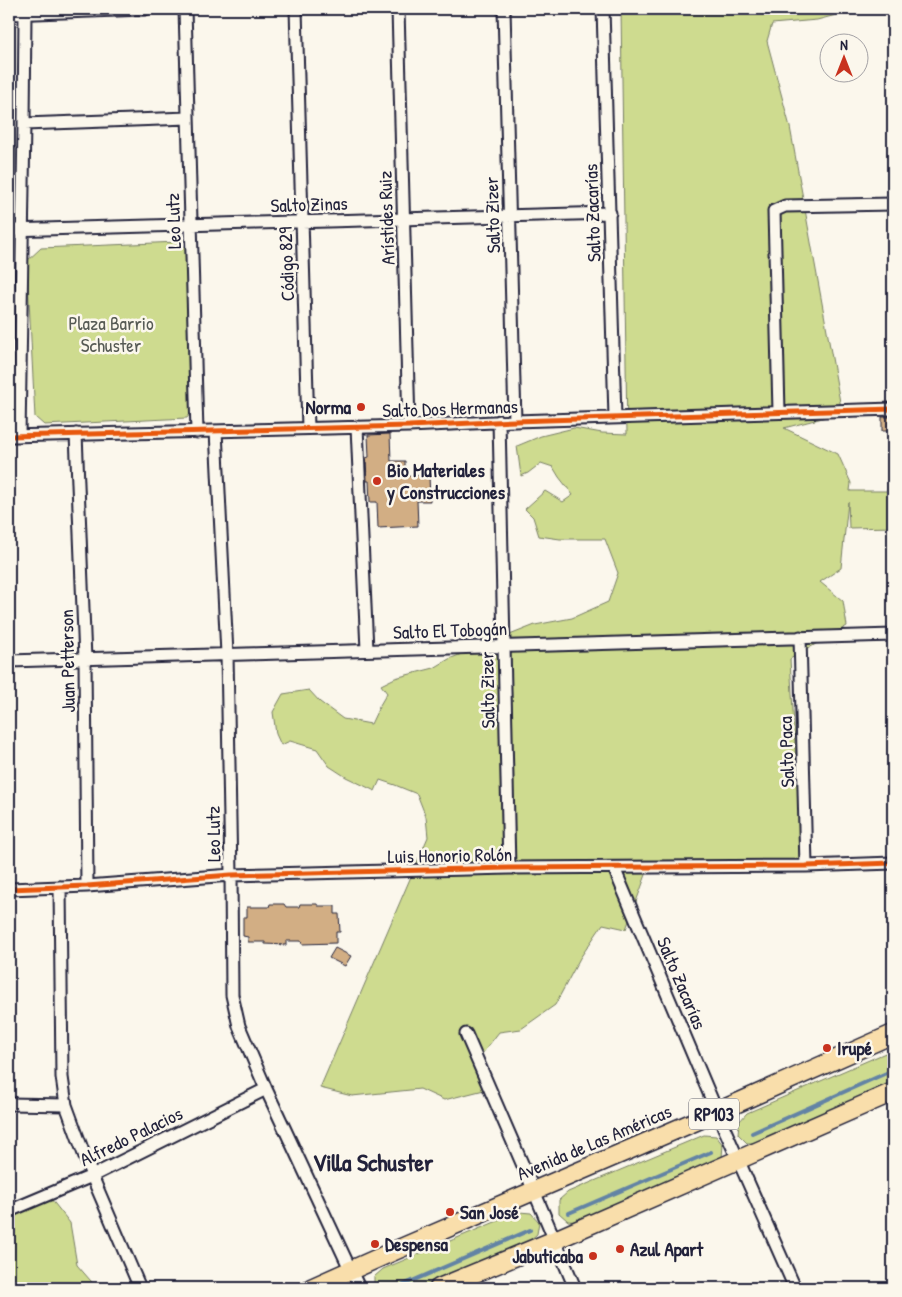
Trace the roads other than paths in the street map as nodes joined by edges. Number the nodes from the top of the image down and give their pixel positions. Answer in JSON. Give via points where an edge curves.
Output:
{"nodes":[{"id":1,"x":145,"y":9,"type":"edge"},
{"id":2,"x":185,"y":9,"type":"edge"},
{"id":3,"x":296,"y":9,"type":"edge"},
{"id":4,"x":398,"y":9,"type":"edge"},
{"id":5,"x":504,"y":9,"type":"edge"},
{"id":6,"x":603,"y":9,"type":"edge"},
{"id":7,"x":25,"y":13,"type":"junction"},
{"id":8,"x":9,"y":14,"type":"edge"},
{"id":9,"x":188,"y":118,"type":"junction"},
{"id":10,"x":24,"y":124,"type":"junction"},
{"id":11,"x":893,"y":204,"type":"edge"},
{"id":12,"x":610,"y":213,"type":"junction"},
{"id":13,"x":510,"y":216,"type":"junction"},
{"id":14,"x":404,"y":219,"type":"junction"},
{"id":15,"x":302,"y":222,"type":"junction"},
{"id":16,"x":191,"y":225,"type":"junction"},
{"id":17,"x":22,"y":229,"type":"junction"},
{"id":18,"x":9,"y":230,"type":"edge"},
{"id":19,"x":893,"y":409,"type":"edge"},
{"id":20,"x":779,"y":412,"type":"junction"},
{"id":21,"x":615,"y":417,"type":"junction"},
{"id":22,"x":515,"y":420,"type":"junction"},
{"id":23,"x":499,"y":421,"type":"junction"},
{"id":24,"x":409,"y":426,"type":"junction"},
{"id":25,"x":357,"y":427,"type":"junction"},
{"id":26,"x":308,"y":428,"type":"junction"},
{"id":27,"x":216,"y":431,"type":"junction"},
{"id":28,"x":196,"y":432,"type":"junction"},
{"id":29,"x":76,"y":434,"type":"junction"},
{"id":30,"x":14,"y":436,"type":"edge"},
{"id":31,"x":893,"y":635,"type":"edge"},
{"id":32,"x":800,"y":637,"type":"junction"},
{"id":33,"x":504,"y":646,"type":"junction"},
{"id":34,"x":368,"y":650,"type":"junction"},
{"id":35,"x":227,"y":654,"type":"junction"},
{"id":36,"x":85,"y":658,"type":"junction"},
{"id":37,"x":9,"y":661,"type":"edge"},
{"id":38,"x":893,"y":863,"type":"edge"},
{"id":39,"x":806,"y":866,"type":"junction"},
{"id":40,"x":509,"y":868,"type":"junction"},
{"id":41,"x":614,"y":868,"type":"junction"},
{"id":42,"x":231,"y":875,"type":"junction"},
{"id":43,"x":87,"y":886,"type":"junction"},
{"id":44,"x":60,"y":887,"type":"junction"},
{"id":45,"x":9,"y":889,"type":"edge"},
{"id":46,"x":466,"y":1034,"type":"dead end"},
{"id":47,"x":893,"y":1034,"type":"edge"},
{"id":48,"x":266,"y":1089,"type":"junction"},
{"id":49,"x":893,"y":1092,"type":"edge"},
{"id":50,"x":9,"y":1104,"type":"edge"},
{"id":51,"x":66,"y":1105,"type":"junction"},
{"id":52,"x":717,"y":1112,"type":"junction"},
{"id":53,"x":739,"y":1160,"type":"junction"},
{"id":54,"x":92,"y":1176,"type":"junction"},
{"id":55,"x":534,"y":1191,"type":"junction"},
{"id":56,"x":9,"y":1211,"type":"edge"},
{"id":57,"x":555,"y":1240,"type":"junction"},
{"id":58,"x":352,"y":1270,"type":"junction"},
{"id":59,"x":140,"y":1288,"type":"edge"},
{"id":60,"x":311,"y":1288,"type":"edge"},
{"id":61,"x":360,"y":1288,"type":"edge"},
{"id":62,"x":439,"y":1288,"type":"edge"},
{"id":63,"x":574,"y":1288,"type":"edge"},
{"id":64,"x":795,"y":1288,"type":"edge"}],
"edges":[{"from":1,"to":7,"type":"street"},
{"from":2,"to":9,"type":"street","name":"Leo Lutz"},
{"from":3,"to":15,"type":"street","name":"Código 829"},
{"from":4,"to":14,"type":"street","name":"Arístides Ruiz"},
{"from":5,"to":13,"type":"street","name":"Salto Zizer"},
{"from":6,"to":12,"type":"street","name":"Salto Zacarías"},
{"from":7,"to":8,"type":"street"},
{"from":7,"to":10,"type":"street"},
{"from":9,"to":10,"type":"street"},
{"from":9,"to":16,"type":"street","name":"Leo Lutz"},
{"from":10,"to":17,"type":"street"},
{"from":11,"to":20,"type":"street","via":[[785,206],[774,211]]},
{"from":12,"to":13,"type":"street","name":"Salto Zinas"},
{"from":12,"to":21,"type":"street","name":"Salto Zacarías"},
{"from":13,"to":14,"type":"street","name":"Salto Zinas"},
{"from":13,"to":22,"type":"street","name":"Salto Zizer"},
{"from":14,"to":15,"type":"street","name":"Salto Zinas"},
{"from":14,"to":24,"type":"street","name":"Arístides Ruiz"},
{"from":15,"to":16,"type":"street","name":"Salto Zinas"},
{"from":15,"to":26,"type":"street","name":"Código 829"},
{"from":16,"to":17,"type":"street","name":"Salto Zinas"},
{"from":16,"to":28,"type":"street","name":"Leo Lutz"},
{"from":17,"to":18,"type":"street","name":"Salto Zinas"},
{"from":17,"to":30,"type":"street"},
{"from":19,"to":20,"type":"street","name":"Salto Dos Hermanas"},
{"from":20,"to":21,"type":"street","name":"Salto Dos Hermanas"},
{"from":21,"to":22,"type":"street","name":"Salto Dos Hermanas"},
{"from":22,"to":23,"type":"street","name":"Salto Dos Hermanas"},
{"from":23,"to":24,"type":"street","name":"Salto Dos Hermanas"},
{"from":23,"to":33,"type":"street","name":"Salto Zizer"},
{"from":24,"to":25,"type":"street","name":"Salto Dos Hermanas"},
{"from":25,"to":26,"type":"street","name":"Salto Dos Hermanas"},
{"from":25,"to":34,"type":"street"},
{"from":26,"to":27,"type":"street","name":"Salto Dos Hermanas"},
{"from":27,"to":28,"type":"street","name":"Salto Dos Hermanas"},
{"from":27,"to":35,"type":"street","name":"Leo Lutz"},
{"from":28,"to":29,"type":"street","name":"Salto Dos Hermanas"},
{"from":29,"to":30,"type":"street","name":"Salto Dos Hermanas"},
{"from":29,"to":36,"type":"street","name":"Juan Petterson"},
{"from":31,"to":32,"type":"street","name":"Salto El Tobogán"},
{"from":32,"to":33,"type":"street","name":"Salto El Tobogán"},
{"from":32,"to":39,"type":"street","name":"Salto Paca"},
{"from":33,"to":34,"type":"street","name":"Salto El Tobogán"},
{"from":33,"to":40,"type":"street","name":"Salto Zizer"},
{"from":34,"to":35,"type":"street","name":"Salto El Tobogán"},
{"from":35,"to":36,"type":"street","name":"Salto El Tobogán"},
{"from":35,"to":42,"type":"street","name":"Leo Lutz"},
{"from":36,"to":37,"type":"street","name":"Salto El Tobogán"},
{"from":36,"to":43,"type":"street","name":"Juan Petterson"},
{"from":38,"to":39,"type":"street","name":"Luis Honorio Rolón"},
{"from":39,"to":41,"type":"street","name":"Luis Honorio Rolón"},
{"from":40,"to":41,"type":"street","name":"Luis Honorio Rolón"},
{"from":40,"to":42,"type":"street","name":"Luis Honorio Rolón"},
{"from":41,"to":52,"type":"street","name":"Salto Zacarías"},
{"from":42,"to":43,"type":"street","name":"Luis Honorio Rolón"},
{"from":42,"to":48,"type":"street","name":"Leo Lutz","via":[[232,995],[239,1026]]},
{"from":43,"to":44,"type":"street","name":"Luis Honorio Rolón"},
{"from":44,"to":45,"type":"street","name":"Luis Honorio Rolón"},
{"from":44,"to":51,"type":"street","via":[[62,1076]]},
{"from":46,"to":55,"type":"street"},
{"from":47,"to":52,"type":"main road","name":"Avenida de Las Américas","number":"RP103"},
{"from":48,"to":54,"type":"street","name":"Alfredo Palacios"},
{"from":48,"to":58,"type":"street","name":"Leo Lutz"},
{"from":49,"to":53,"type":"main road","number":"RP103"},
{"from":50,"to":51,"type":"street"},
{"from":51,"to":54,"type":"street"},
{"from":52,"to":53,"type":"street","name":"Salto Zacarías"},
{"from":52,"to":55,"type":"main road","name":"Avenida de Las Américas","number":"RP103"},
{"from":53,"to":57,"type":"main road","number":"RP103"},
{"from":53,"to":64,"type":"street","name":"Salto Zacarías"},
{"from":54,"to":56,"type":"street","name":"Alfredo Palacios"},
{"from":54,"to":59,"type":"street"},
{"from":55,"to":57,"type":"street"},
{"from":55,"to":58,"type":"main road","name":"Avenida de Las Américas","number":"RP103"},
{"from":57,"to":62,"type":"main road","number":"RP103"},
{"from":57,"to":63,"type":"street"},
{"from":58,"to":60,"type":"main road","name":"Avenida de Las Américas","number":"RP103"},
{"from":58,"to":61,"type":"street","name":"Leo Lutz"}]}
